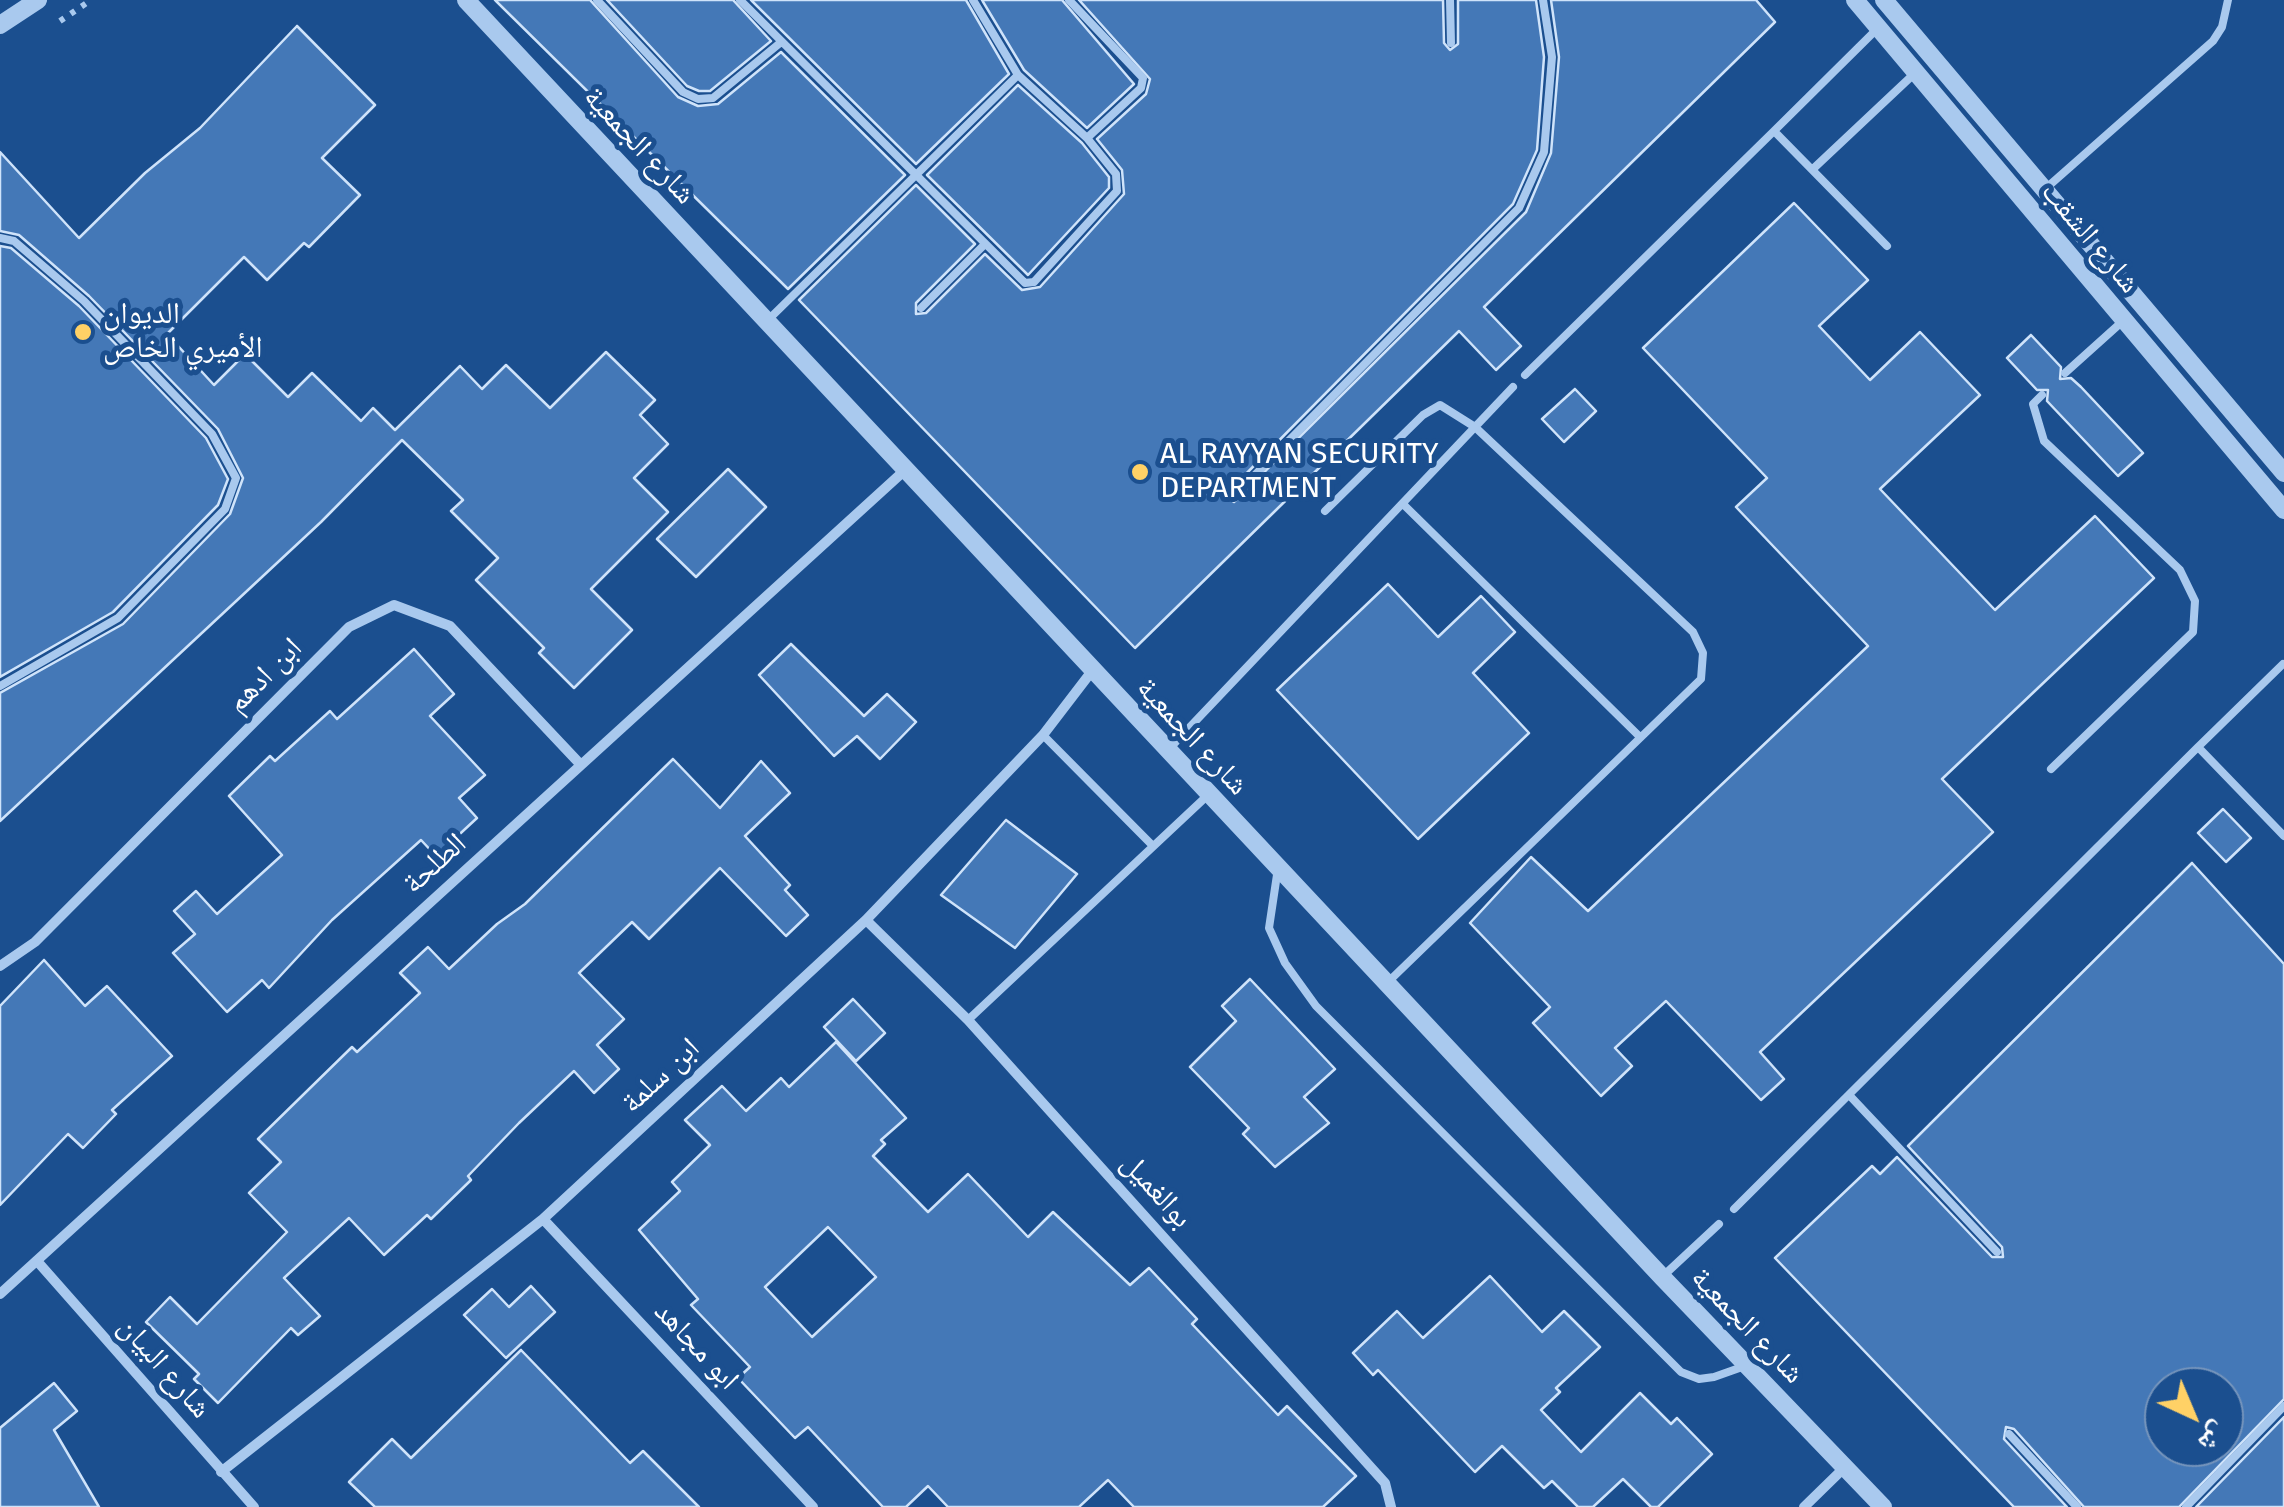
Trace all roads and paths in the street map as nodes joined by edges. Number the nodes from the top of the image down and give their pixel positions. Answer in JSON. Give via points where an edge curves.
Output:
{"nodes":[{"id":1,"x":38,"y":0,"type":"edge"},
{"id":2,"x":466,"y":0,"type":"edge"},
{"id":3,"x":597,"y":0,"type":"edge"},
{"id":4,"x":740,"y":0,"type":"edge"},
{"id":5,"x":973,"y":0,"type":"edge"},
{"id":6,"x":1069,"y":0,"type":"edge"},
{"id":7,"x":1450,"y":0,"type":"edge"},
{"id":8,"x":1544,"y":0,"type":"edge"},
{"id":9,"x":1855,"y":0,"type":"edge"},
{"id":10,"x":1884,"y":0,"type":"edge"},
{"id":11,"x":2228,"y":0,"type":"edge"},
{"id":12,"x":0,"y":24,"type":"edge"},
{"id":13,"x":1878,"y":28,"type":"junction"},
{"id":14,"x":780,"y":43,"type":"junction"},
{"id":15,"x":1451,"y":43,"type":"dead end"},
{"id":16,"x":1915,"y":73,"type":"junction"},
{"id":17,"x":1018,"y":74,"type":"junction"},
{"id":18,"x":1774,"y":131,"type":"junction"},
{"id":19,"x":1086,"y":138,"type":"junction"},
{"id":20,"x":1814,"y":168,"type":"junction"},
{"id":21,"x":917,"y":173,"type":"junction"},
{"id":22,"x":2044,"y":190,"type":"junction"},
{"id":23,"x":0,"y":238,"type":"edge"},
{"id":24,"x":985,"y":244,"type":"junction"},
{"id":25,"x":1887,"y":246,"type":"dead end"},
{"id":26,"x":2105,"y":262,"type":"junction"},
{"id":27,"x":2086,"y":277,"type":"junction"},
{"id":28,"x":921,"y":308,"type":"dead end"},
{"id":29,"x":2124,"y":320,"type":"junction"},
{"id":30,"x":765,"y":322,"type":"junction"},
{"id":31,"x":2065,"y":373,"type":"dead end"},
{"id":32,"x":1526,"y":375,"type":"dead end"},
{"id":33,"x":1513,"y":387,"type":"dead end"},
{"id":34,"x":2042,"y":395,"type":"dead end"},
{"id":35,"x":1475,"y":427,"type":"junction"},
{"id":36,"x":904,"y":471,"type":"junction"},
{"id":37,"x":2284,"y":473,"type":"edge"},
{"id":38,"x":1235,"y":495,"type":"dead end"},
{"id":39,"x":1404,"y":505,"type":"junction"},
{"id":40,"x":2284,"y":510,"type":"edge"},
{"id":41,"x":1325,"y":511,"type":"dead end"},
{"id":42,"x":2283,"y":664,"type":"edge"},
{"id":43,"x":1092,"y":671,"type":"junction"},
{"id":44,"x":0,"y":686,"type":"edge"},
{"id":45,"x":1043,"y":735,"type":"junction"},
{"id":46,"x":1639,"y":736,"type":"junction"},
{"id":47,"x":2198,"y":746,"type":"junction"},
{"id":48,"x":1167,"y":750,"type":"junction"},
{"id":49,"x":581,"y":765,"type":"junction"},
{"id":50,"x":2050,"y":769,"type":"dead end"},
{"id":51,"x":1208,"y":795,"type":"junction"},
{"id":52,"x":2284,"y":836,"type":"edge"},
{"id":53,"x":1152,"y":845,"type":"junction"},
{"id":54,"x":1278,"y":868,"type":"junction"},
{"id":55,"x":866,"y":920,"type":"junction"},
{"id":56,"x":0,"y":966,"type":"edge"},
{"id":57,"x":1386,"y":984,"type":"junction"},
{"id":58,"x":968,"y":1020,"type":"junction"},
{"id":59,"x":1852,"y":1097,"type":"junction"},
{"id":60,"x":1734,"y":1209,"type":"dead end"},
{"id":61,"x":543,"y":1220,"type":"junction"},
{"id":62,"x":1719,"y":1224,"type":"dead end"},
{"id":63,"x":1998,"y":1252,"type":"dead end"},
{"id":64,"x":37,"y":1261,"type":"junction"},
{"id":65,"x":1662,"y":1278,"type":"junction"},
{"id":66,"x":0,"y":1294,"type":"edge"},
{"id":67,"x":1746,"y":1365,"type":"junction"},
{"id":68,"x":2284,"y":1406,"type":"edge"},
{"id":69,"x":2009,"y":1434,"type":"dead end"},
{"id":70,"x":1845,"y":1468,"type":"junction"},
{"id":71,"x":221,"y":1472,"type":"junction"},
{"id":72,"x":254,"y":1507,"type":"edge"},
{"id":73,"x":813,"y":1507,"type":"edge"},
{"id":74,"x":1392,"y":1507,"type":"edge"},
{"id":75,"x":1804,"y":1507,"type":"edge"},
{"id":76,"x":1884,"y":1507,"type":"edge"},
{"id":77,"x":2077,"y":1507,"type":"edge"},
{"id":78,"x":2186,"y":1507,"type":"edge"}],
"edges":[{"from":1,"to":12,"type":"street"},
{"from":2,"to":30,"type":"street","name":"شارع الجمعية"},
{"from":3,"to":14,"type":"lane","via":[[698,100],[712,98]]},
{"from":4,"to":14,"type":"lane"},
{"from":5,"to":17,"type":"lane"},
{"from":6,"to":19,"type":"lane","via":[[1143,78],[1129,100]]},
{"from":7,"to":15,"type":"lane"},
{"from":8,"to":38,"type":"lane","via":[[1552,57],[1544,152],[1519,208]]},
{"from":9,"to":13,"type":"street","name":"شارع الشقب"},
{"from":10,"to":22,"type":"street","name":"شارع الشقب"},
{"from":11,"to":22,"type":"lane","via":[[2213,41]]},
{"from":13,"to":16,"type":"street","name":"شارع الشقب"},
{"from":13,"to":18,"type":"lane"},
{"from":14,"to":21,"type":"lane"},
{"from":16,"to":20,"type":"lane"},
{"from":16,"to":27,"type":"street","name":"شارع الشقب"},
{"from":17,"to":19,"type":"lane"},
{"from":17,"to":21,"type":"lane"},
{"from":18,"to":20,"type":"lane"},
{"from":18,"to":32,"type":"lane"},
{"from":19,"to":24,"type":"lane","via":[[1116,174],[1118,191],[1034,282],[1016,279]]},
{"from":20,"to":25,"type":"lane"},
{"from":21,"to":24,"type":"lane"},
{"from":21,"to":30,"type":"lane"},
{"from":22,"to":26,"type":"street","name":"شارع الشقب"},
{"from":23,"to":44,"type":"lane","via":[[14,240],[84,301],[212,434],[236,478],[225,509],[118,618]]},
{"from":24,"to":28,"type":"lane"},
{"from":26,"to":27,"type":"street"},
{"from":26,"to":37,"type":"street","name":"شارع الشقب"},
{"from":27,"to":29,"type":"street","name":"شارع الشقب"},
{"from":29,"to":31,"type":"lane"},
{"from":29,"to":40,"type":"street","name":"شارع الشقب"},
{"from":30,"to":36,"type":"street","name":"شارع الجمعية"},
{"from":33,"to":35,"type":"lane"},
{"from":34,"to":50,"type":"lane","via":[[2033,404],[2044,441],[2180,570],[2195,602],[2193,632]]},
{"from":35,"to":39,"type":"lane"},
{"from":35,"to":41,"type":"lane","via":[[1440,405]]},
{"from":35,"to":46,"type":"lane","via":[[1693,632],[1704,653],[1701,680]]},
{"from":36,"to":43,"type":"street","name":"شارع الجمعية"},
{"from":36,"to":49,"type":"street","name":"الطلحة"},
{"from":39,"to":46,"type":"lane"},
{"from":39,"to":48,"type":"lane"},
{"from":42,"to":47,"type":"lane"},
{"from":43,"to":45,"type":"street","name":"ابن سلمة"},
{"from":43,"to":48,"type":"street","name":"شارع الجمعية"},
{"from":45,"to":53,"type":"lane"},
{"from":45,"to":55,"type":"street","name":"ابن سلمة"},
{"from":46,"to":57,"type":"lane"},
{"from":47,"to":52,"type":"lane"},
{"from":47,"to":59,"type":"lane"},
{"from":48,"to":51,"type":"street","name":"شارع الجمعية"},
{"from":49,"to":56,"type":"street","name":"ابن ادهم","via":[[450,626],[394,605],[350,627],[35,942]]},
{"from":49,"to":64,"type":"street","name":"الطلحة"},
{"from":51,"to":53,"type":"lane"},
{"from":51,"to":54,"type":"street","name":"شارع الجمعية"},
{"from":53,"to":58,"type":"lane"},
{"from":54,"to":57,"type":"street","name":"شارع الجمعية"},
{"from":54,"to":67,"type":"lane","via":[[1269,928],[1284,964],[1316,1006],[1681,1372],[1714,1378]]},
{"from":55,"to":58,"type":"street","name":"بوالغميل"},
{"from":55,"to":61,"type":"street","name":"ابن سلمة"},
{"from":57,"to":65,"type":"street","name":"شارع الجمعية"},
{"from":58,"to":74,"type":"street","name":"بوالغميل","via":[[1385,1483]]},
{"from":59,"to":60,"type":"lane"},
{"from":59,"to":63,"type":"lane"},
{"from":61,"to":71,"type":"street","name":"ابن سلمة"},
{"from":61,"to":73,"type":"street","name":"ابو مجاهد"},
{"from":62,"to":65,"type":"lane"},
{"from":64,"to":66,"type":"street","name":"الطلحة"},
{"from":64,"to":71,"type":"street","name":"شارع البيان"},
{"from":65,"to":67,"type":"street","name":"شارع الجمعية"},
{"from":67,"to":70,"type":"street","name":"شارع الجمعية"},
{"from":68,"to":78,"type":"lane"},
{"from":69,"to":77,"type":"lane"},
{"from":70,"to":75,"type":"street"},
{"from":70,"to":76,"type":"street","name":"شارع الجمعية"},
{"from":71,"to":72,"type":"street","name":"شارع البيان"}]}
